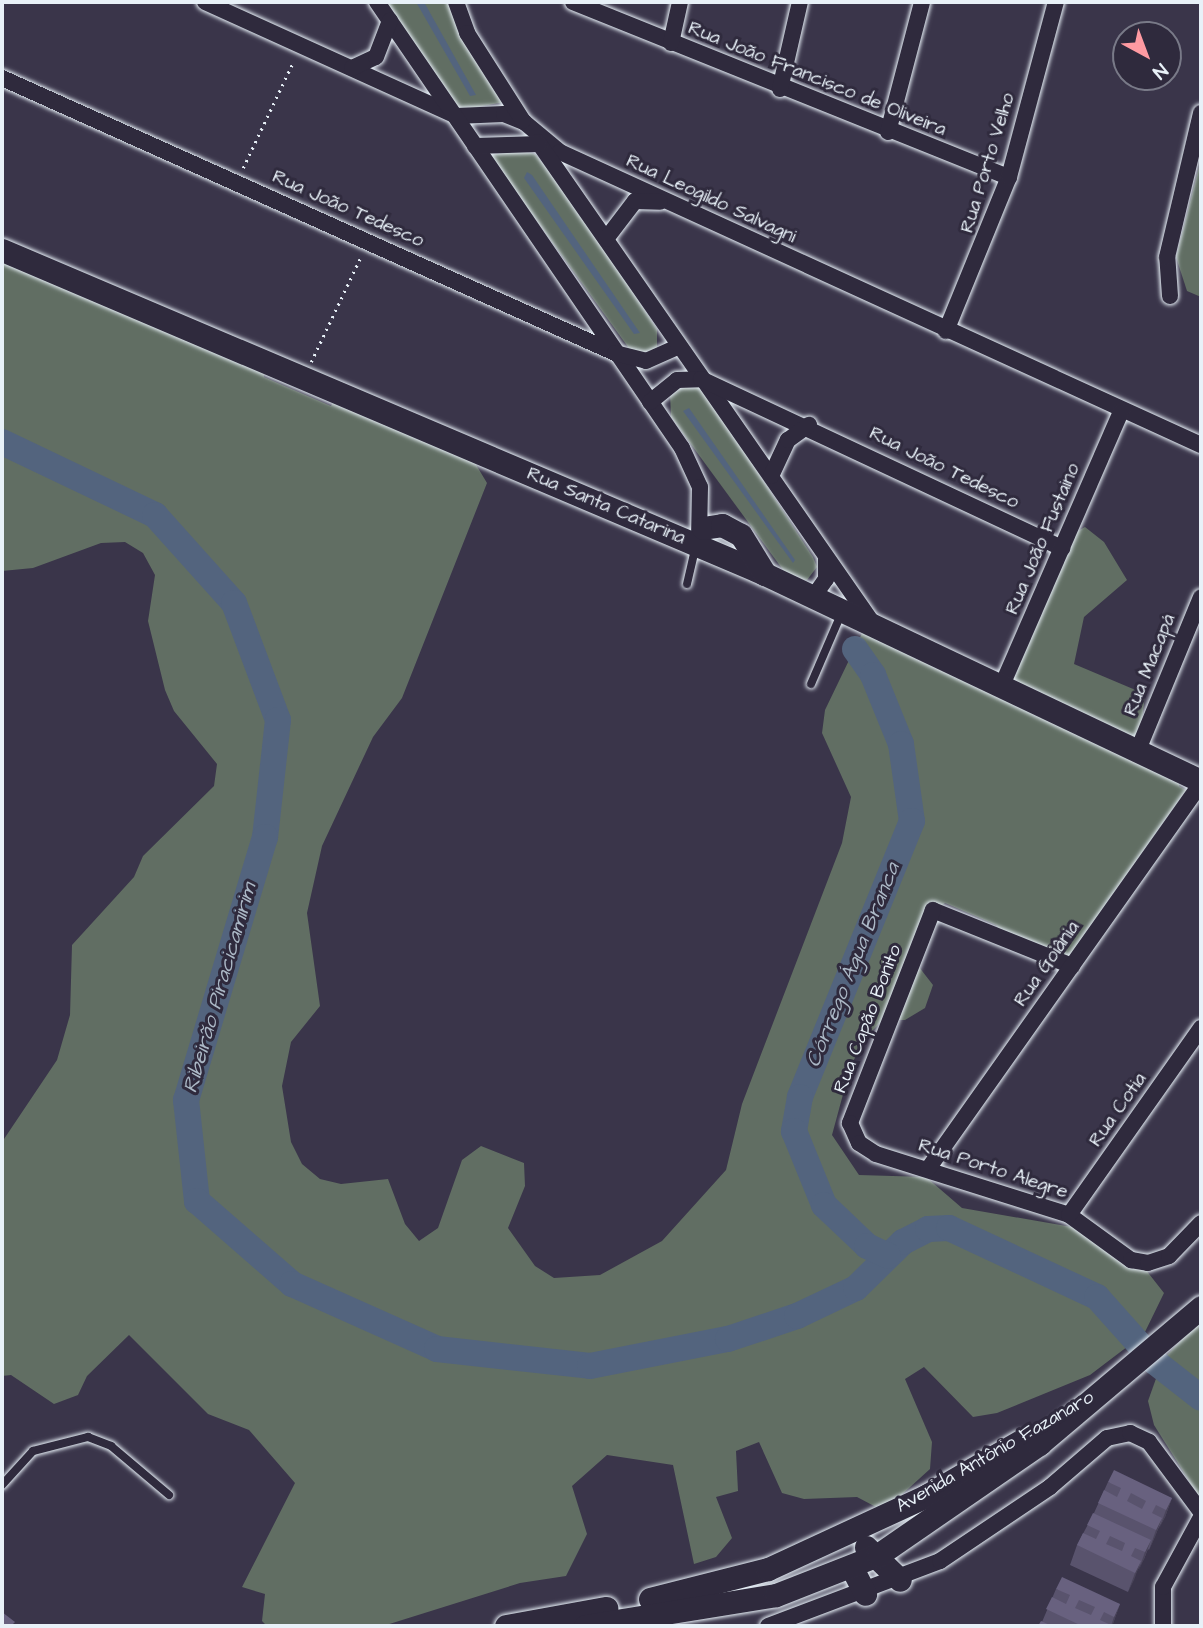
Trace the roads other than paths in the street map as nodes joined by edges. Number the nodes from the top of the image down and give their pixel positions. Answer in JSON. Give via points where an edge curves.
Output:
{"nodes":[{"id":1,"x":205,"y":2,"type":"edge"},
{"id":2,"x":377,"y":2,"type":"edge"},
{"id":3,"x":456,"y":2,"type":"edge"},
{"id":4,"x":470,"y":2,"type":"edge"},
{"id":5,"x":680,"y":2,"type":"edge"},
{"id":6,"x":800,"y":2,"type":"edge"},
{"id":7,"x":922,"y":2,"type":"edge"},
{"id":8,"x":1056,"y":2,"type":"edge"},
{"id":9,"x":579,"y":4,"type":"edge"},
{"id":10,"x":390,"y":21,"type":"junction"},
{"id":11,"x":467,"y":33,"type":"junction"},
{"id":12,"x":671,"y":43,"type":"junction"},
{"id":13,"x":352,"y":68,"type":"junction"},
{"id":14,"x":2,"y":78,"type":"edge"},
{"id":15,"x":780,"y":89,"type":"junction"},
{"id":16,"x":1201,"y":113,"type":"edge"},
{"id":17,"x":456,"y":116,"type":"junction"},
{"id":18,"x":524,"y":121,"type":"junction"},
{"id":19,"x":1199,"y":131,"type":"edge"},
{"id":20,"x":888,"y":132,"type":"junction"},
{"id":21,"x":539,"y":144,"type":"junction"},
{"id":22,"x":475,"y":146,"type":"junction"},
{"id":23,"x":1009,"y":177,"type":"junction"},
{"id":24,"x":670,"y":203,"type":"junction"},
{"id":25,"x":606,"y":239,"type":"junction"},
{"id":26,"x":2,"y":250,"type":"edge"},
{"id":27,"x":1170,"y":296,"type":"dead end"},
{"id":28,"x":946,"y":331,"type":"junction"},
{"id":29,"x":678,"y":347,"type":"junction"},
{"id":30,"x":615,"y":354,"type":"junction"},
{"id":31,"x":708,"y":383,"type":"junction"},
{"id":32,"x":650,"y":402,"type":"junction"},
{"id":33,"x":1121,"y":411,"type":"junction"},
{"id":34,"x":809,"y":425,"type":"junction"},
{"id":35,"x":1201,"y":445,"type":"edge"},
{"id":36,"x":771,"y":476,"type":"junction"},
{"id":37,"x":700,"y":537,"type":"junction"},
{"id":38,"x":1062,"y":548,"type":"junction"},
{"id":39,"x":826,"y":559,"type":"junction"},
{"id":40,"x":687,"y":584,"type":"dead end"},
{"id":41,"x":814,"y":596,"type":"junction"},
{"id":42,"x":1201,"y":597,"type":"edge"},
{"id":43,"x":843,"y":609,"type":"junction"},
{"id":44,"x":872,"y":622,"type":"junction"},
{"id":45,"x":811,"y":684,"type":"dead end"},
{"id":46,"x":1003,"y":684,"type":"junction"},
{"id":47,"x":1138,"y":750,"type":"junction"},
{"id":48,"x":1201,"y":782,"type":"edge"},
{"id":49,"x":1072,"y":966,"type":"junction"},
{"id":50,"x":1201,"y":1028,"type":"edge"},
{"id":51,"x":859,"y":1143,"type":"joint"},
{"id":52,"x":928,"y":1169,"type":"junction"},
{"id":53,"x":1069,"y":1215,"type":"junction"},
{"id":54,"x":1201,"y":1223,"type":"edge"},
{"id":55,"x":1201,"y":1301,"type":"edge"},
{"id":56,"x":1188,"y":1318,"type":"edge"},
{"id":57,"x":1123,"y":1377,"type":"junction"},
{"id":58,"x":2,"y":1485,"type":"edge"},
{"id":59,"x":169,"y":1495,"type":"dead end"},
{"id":60,"x":1201,"y":1514,"type":"edge"},
{"id":61,"x":841,"y":1534,"type":"junction"},
{"id":62,"x":878,"y":1555,"type":"junction"},
{"id":63,"x":852,"y":1568,"type":"junction"},
{"id":64,"x":768,"y":1569,"type":"junction"},
{"id":65,"x":900,"y":1580,"type":"junction"},
{"id":66,"x":865,"y":1594,"type":"junction"},
{"id":67,"x":776,"y":1595,"type":"junction"},
{"id":68,"x":506,"y":1626,"type":"edge"},
{"id":69,"x":585,"y":1626,"type":"edge"},
{"id":70,"x":768,"y":1626,"type":"edge"},
{"id":71,"x":1163,"y":1626,"type":"edge"}],
"edges":[{"from":1,"to":13,"type":"street","name":"Rua Leogildo Salvagni"},
{"from":2,"to":10,"type":"street"},
{"from":3,"to":11,"type":"street"},
{"from":4,"to":11,"type":"street"},
{"from":5,"to":12,"type":"street"},
{"from":6,"to":15,"type":"street"},
{"from":7,"to":20,"type":"street"},
{"from":8,"to":23,"type":"street","name":"Rua Porto Velho"},
{"from":9,"to":12,"type":"street","name":"Rua João Francisco de Oliveira"},
{"from":10,"to":13,"type":"street","via":[[385,46]]},
{"from":10,"to":17,"type":"street"},
{"from":11,"to":18,"type":"street"},
{"from":12,"to":15,"type":"street","name":"Rua João Francisco de Oliveira"},
{"from":13,"to":17,"type":"street","name":"Rua Leogildo Salvagni"},
{"from":14,"to":30,"type":"street","name":"Rua João Tedesco"},
{"from":15,"to":20,"type":"street","name":"Rua João Francisco de Oliveira"},
{"from":16,"to":19,"type":"street"},
{"from":17,"to":18,"type":"street","name":"Rua Leogildo Salvagni","via":[[503,114]]},
{"from":17,"to":22,"type":"street"},
{"from":18,"to":21,"type":"street"},
{"from":18,"to":24,"type":"street","name":"Rua Leogildo Salvagni","via":[[560,152]]},
{"from":19,"to":27,"type":"street","via":[[1167,257]]},
{"from":20,"to":23,"type":"street","name":"Rua João Francisco de Oliveira"},
{"from":21,"to":22,"type":"street"},
{"from":21,"to":25,"type":"street"},
{"from":22,"to":30,"type":"street"},
{"from":23,"to":28,"type":"street","name":"Rua Porto Velho"},
{"from":24,"to":25,"type":"street","via":[[635,201]]},
{"from":24,"to":28,"type":"street","name":"Rua Leogildo Salvagni"},
{"from":25,"to":29,"type":"street"},
{"from":26,"to":37,"type":"main road","name":"Rua Santa Catarina","via":[[302,381]]},
{"from":28,"to":33,"type":"street","name":"Rua Leogildo Salvagni"},
{"from":29,"to":30,"type":"street","name":"Rua João Tedesco","via":[[646,361]]},
{"from":29,"to":31,"type":"street"},
{"from":30,"to":32,"type":"street"},
{"from":31,"to":32,"type":"street","name":"Rua João Tedesco","via":[[677,380]]},
{"from":31,"to":34,"type":"street","name":"Rua João Tedesco"},
{"from":31,"to":36,"type":"street"},
{"from":32,"to":37,"type":"street","via":[[700,487]]},
{"from":33,"to":35,"type":"street","name":"Rua Leogildo Salvagni"},
{"from":33,"to":38,"type":"street","name":"Rua João Fustaino"},
{"from":34,"to":36,"type":"street","via":[[788,440]]},
{"from":34,"to":38,"type":"street","name":"Rua João Tedesco"},
{"from":36,"to":39,"type":"street"},
{"from":37,"to":40,"type":"lane"},
{"from":37,"to":41,"type":"main road","name":"Rua Santa Catarina","via":[[722,525],[741,535],[765,574]]},
{"from":38,"to":46,"type":"street","name":"Rua João Fustaino"},
{"from":39,"to":41,"type":"street","via":[[827,579]]},
{"from":39,"to":44,"type":"street"},
{"from":41,"to":43,"type":"main road"},
{"from":42,"to":47,"type":"street","name":"Rua Macapá"},
{"from":43,"to":44,"type":"main road"},
{"from":43,"to":45,"type":"lane"},
{"from":44,"to":46,"type":"main road"},
{"from":46,"to":47,"type":"main road"},
{"from":47,"to":48,"type":"main road"},
{"from":48,"to":49,"type":"street","name":"Rua Goiânia"},
{"from":49,"to":51,"type":"street","name":"Rua Capão Bonito","via":[[933,910],[850,1122]]},
{"from":49,"to":52,"type":"street","name":"Rua Goiânia"},
{"from":50,"to":53,"type":"street","name":"Rua Cotia"},
{"from":51,"to":52,"type":"street","name":"Rua Porto Alegre"},
{"from":52,"to":53,"type":"street","name":"Rua Porto Alegre"},
{"from":53,"to":54,"type":"street","name":"Rua Porto Alegre","via":[[1131,1260],[1148,1263],[1183,1243]]},
{"from":55,"to":56,"type":"main road","name":"Avenida Antônio Fazanaro"},
{"from":56,"to":57,"type":"main road","name":"Avenida Antônio Fazanaro"},
{"from":57,"to":61,"type":"main road","name":"Avenida Antônio Fazanaro","via":[[926,1496]]},
{"from":57,"to":62,"type":"main road","name":"Avenida Antônio Fazanaro","via":[[1039,1444]]},
{"from":58,"to":59,"type":"lane","via":[[33,1451],[88,1437],[111,1446]]},
{"from":60,"to":65,"type":"street","via":[[1149,1442],[1130,1433],[1107,1437],[1001,1523]]},
{"from":60,"to":71,"type":"street","via":[[1163,1587]]},
{"from":61,"to":62,"type":"main road"},
{"from":61,"to":64,"type":"main road","name":"Avenida Antônio Fazanaro"},
{"from":62,"to":63,"type":"main road","name":"Avenida Antônio Fazanaro"},
{"from":62,"to":65,"type":"main road"},
{"from":63,"to":66,"type":"main road"},
{"from":63,"to":67,"type":"main road","name":"Avenida Antônio Fazanaro"},
{"from":64,"to":67,"type":"main road"},
{"from":64,"to":68,"type":"main road","name":"Avenida Antônio Fazanaro","via":[[681,1593]]},
{"from":65,"to":66,"type":"street"},
{"from":66,"to":70,"type":"street"},
{"from":67,"to":69,"type":"main road","name":"Avenida Antônio Fazanaro"}]}
